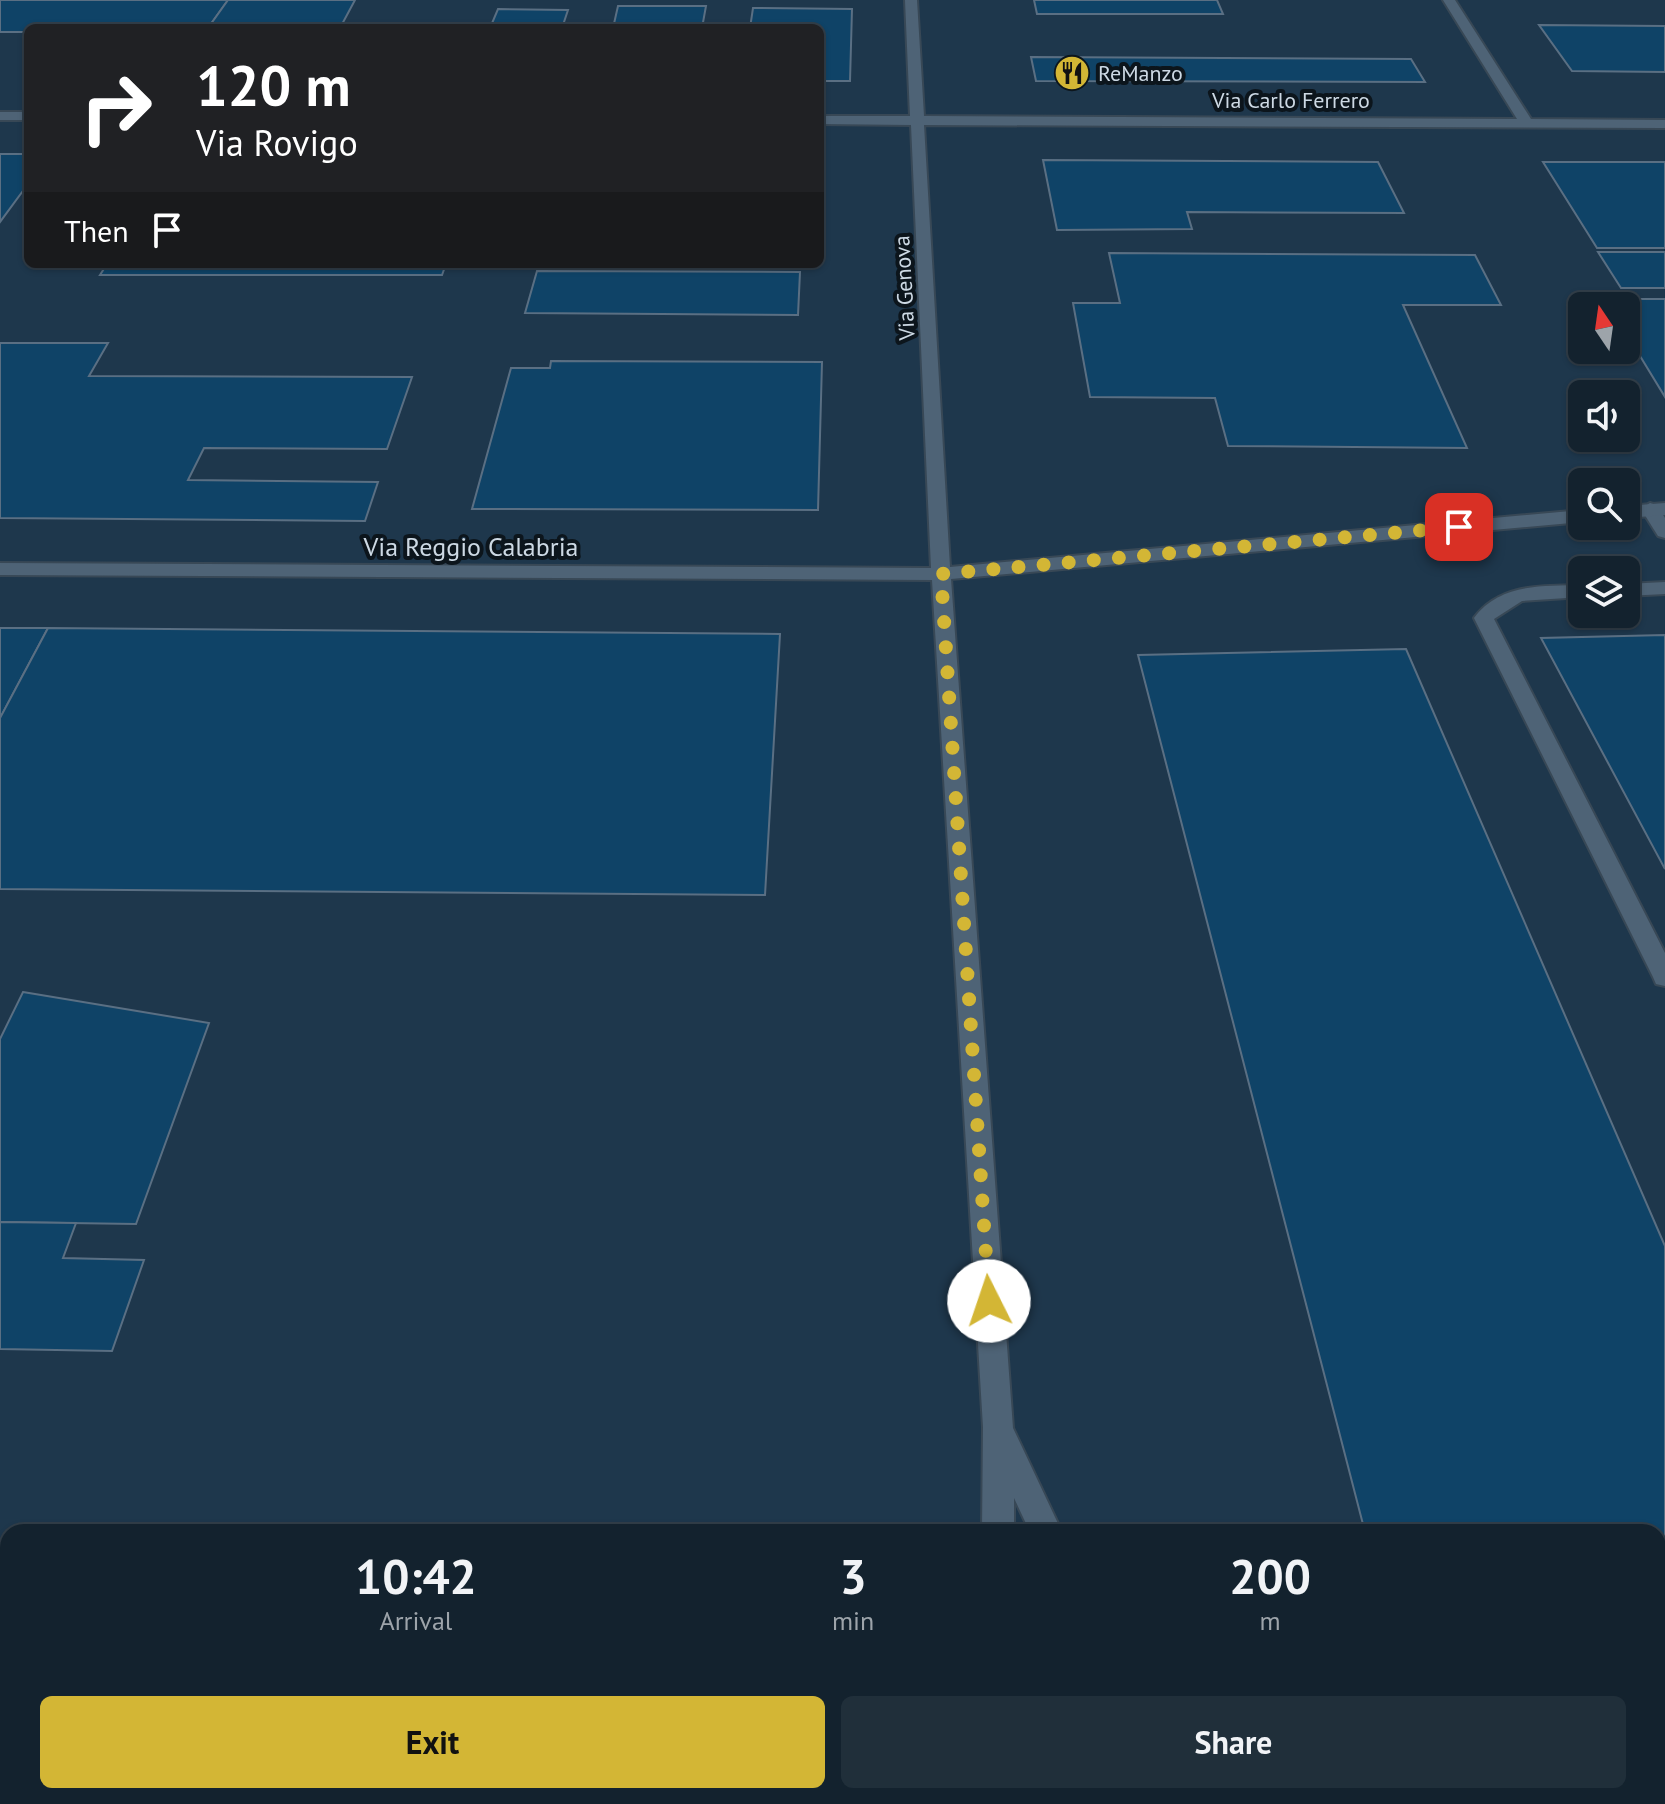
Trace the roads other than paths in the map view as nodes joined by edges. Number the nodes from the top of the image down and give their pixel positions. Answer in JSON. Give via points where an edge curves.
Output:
{"nodes":[{"id":1,"x":911,"y":0,"type":"edge"},
{"id":2,"x":1449,"y":0,"type":"edge"},
{"id":3,"x":0,"y":116,"type":"edge"},
{"id":4,"x":24,"y":116,"type":"edge"},
{"id":5,"x":824,"y":120,"type":"edge"},
{"id":6,"x":917,"y":120,"type":"junction"},
{"id":7,"x":1527,"y":124,"type":"junction"},
{"id":8,"x":1665,"y":124,"type":"edge"},
{"id":9,"x":1658,"y":509,"type":"edge"},
{"id":10,"x":1568,"y":517,"type":"edge"},
{"id":11,"x":1665,"y":532,"type":"edge"},
{"id":12,"x":0,"y":569,"type":"edge"},
{"id":13,"x":941,"y":574,"type":"junction"},
{"id":14,"x":1665,"y":588,"type":"edge"},
{"id":15,"x":1640,"y":589,"type":"edge"},
{"id":16,"x":1568,"y":592,"type":"edge"},
{"id":17,"x":1665,"y":977,"type":"edge"},
{"id":18,"x":998,"y":1427,"type":"junction"},
{"id":19,"x":998,"y":1524,"type":"edge"},
{"id":20,"x":1042,"y":1524,"type":"edge"}],
"edges":[{"from":1,"to":6,"type":"street","name":"Via Genova"},
{"from":2,"to":7,"type":"street"},
{"from":3,"to":4,"type":"street"},
{"from":5,"to":6,"type":"street","name":"Via Carlo Ferrero"},
{"from":6,"to":7,"type":"street","name":"Via Carlo Ferrero"},
{"from":6,"to":13,"type":"street","name":"Via Genova"},
{"from":7,"to":8,"type":"street","name":"Via Carlo Ferrero"},
{"from":9,"to":11,"type":"street"},
{"from":10,"to":13,"type":"street","name":"Via Reggio Calabria"},
{"from":12,"to":13,"type":"street","name":"Via Reggio Calabria"},
{"from":13,"to":18,"type":"street","name":"Via Genova"},
{"from":14,"to":15,"type":"street"},
{"from":16,"to":17,"type":"street","via":[[1522,594],[1495,603],[1484,618]]},
{"from":18,"to":19,"type":"street","name":"Via Genova"},
{"from":18,"to":20,"type":"street"}]}
